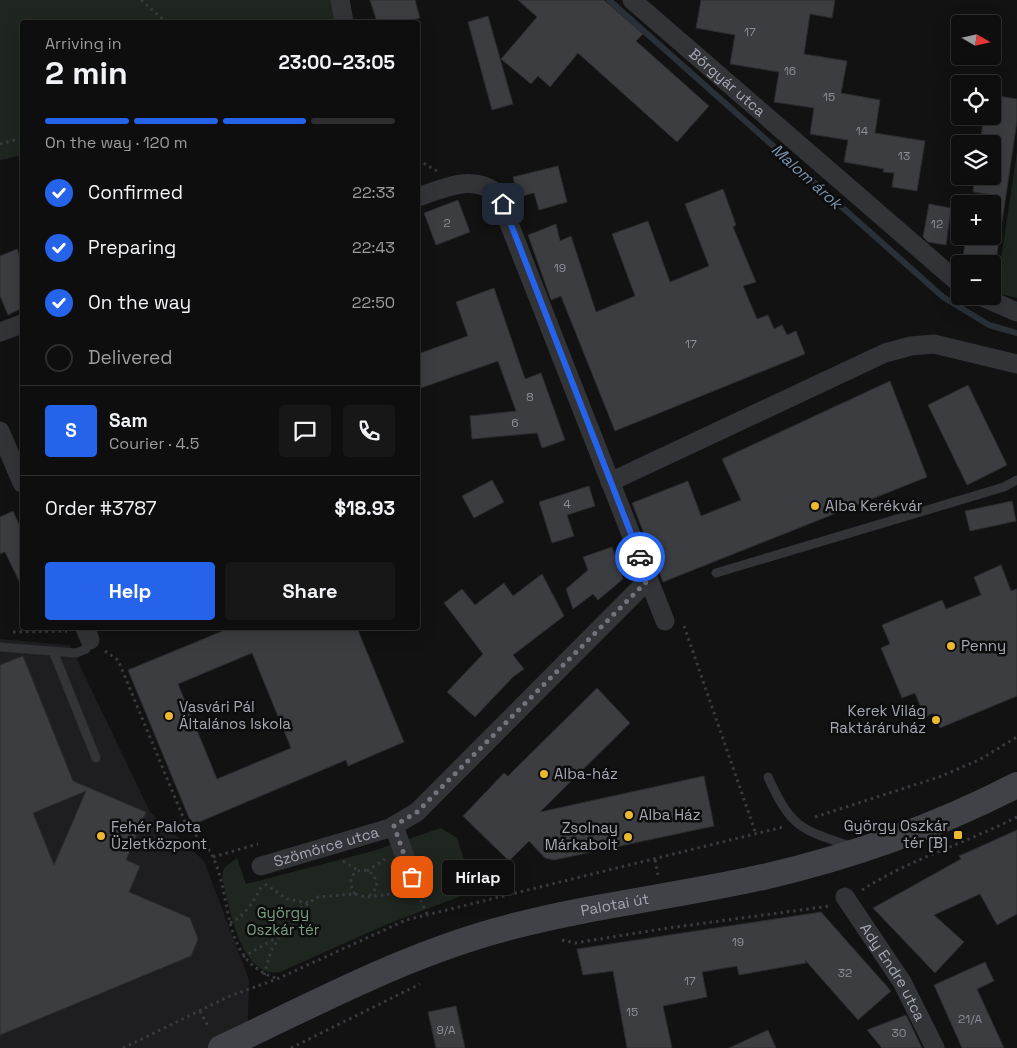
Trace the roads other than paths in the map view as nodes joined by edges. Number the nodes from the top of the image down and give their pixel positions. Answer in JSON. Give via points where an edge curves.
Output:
{"nodes":[{"id":1,"x":340,"y":0,"type":"edge"},
{"id":2,"x":632,"y":0,"type":"edge"},
{"id":3,"x":344,"y":20,"type":"edge"},
{"id":4,"x":420,"y":196,"type":"edge"},
{"id":5,"x":951,"y":276,"type":"edge"},
{"id":6,"x":1001,"y":305,"type":"edge"},
{"id":7,"x":1017,"y":312,"type":"edge"},
{"id":8,"x":20,"y":325,"type":"edge"},
{"id":9,"x":0,"y":332,"type":"edge"},
{"id":10,"x":1017,"y":364,"type":"edge"},
{"id":11,"x":0,"y":431,"type":"edge"},
{"id":12,"x":20,"y":478,"type":"edge"},
{"id":13,"x":1017,"y":480,"type":"edge"},
{"id":14,"x":610,"y":482,"type":"junction"},
{"id":15,"x":716,"y":574,"type":"dead end"},
{"id":16,"x":649,"y":579,"type":"junction"},
{"id":17,"x":665,"y":621,"type":"dead end"},
{"id":18,"x":88,"y":634,"type":"edge"},
{"id":19,"x":0,"y":647,"type":"edge"},
{"id":20,"x":53,"y":651,"type":"junction"},
{"id":21,"x":96,"y":758,"type":"dead end"},
{"id":22,"x":768,"y":777,"type":"dead end"},
{"id":23,"x":1017,"y":785,"type":"edge"},
{"id":24,"x":394,"y":826,"type":"junction"},
{"id":25,"x":860,"y":850,"type":"junction"},
{"id":26,"x":260,"y":866,"type":"dead end"},
{"id":27,"x":411,"y":887,"type":"road end"},
{"id":28,"x":845,"y":897,"type":"dead end"},
{"id":29,"x":228,"y":1046,"type":"edge"},
{"id":30,"x":935,"y":1048,"type":"edge"}],
"edges":[{"from":1,"to":3,"type":"street"},
{"from":2,"to":5,"type":"street","name":"Bőrgyár utca"},
{"from":4,"to":14,"type":"street","via":[[461,183],[479,183],[497,193]]},
{"from":6,"to":7,"type":"street"},
{"from":8,"to":9,"type":"street"},
{"from":10,"to":14,"type":"street","via":[[934,344],[885,353]]},
{"from":11,"to":12,"type":"street"},
{"from":13,"to":15,"type":"lane","via":[[1004,487]]},
{"from":14,"to":16,"type":"street"},
{"from":16,"to":17,"type":"street"},
{"from":16,"to":24,"type":"street","name":"Szömörce utca","via":[[417,812]]},
{"from":18,"to":20,"type":"lane","via":[[86,649],[76,653]]},
{"from":19,"to":20,"type":"lane"},
{"from":20,"to":21,"type":"lane"},
{"from":22,"to":25,"type":"lane","via":[[782,808],[797,823],[815,834]]},
{"from":23,"to":25,"type":"main road","name":"Palotai út","via":[[945,819]]},
{"from":24,"to":26,"type":"street","name":"Szömörce utca"},
{"from":24,"to":27,"type":"street"},
{"from":25,"to":29,"type":"main road","name":"Palotai út","via":[[762,878],[576,912],[462,941],[389,969]]},
{"from":28,"to":30,"type":"street","name":"Ady Endre utca","via":[[902,982]]}]}
